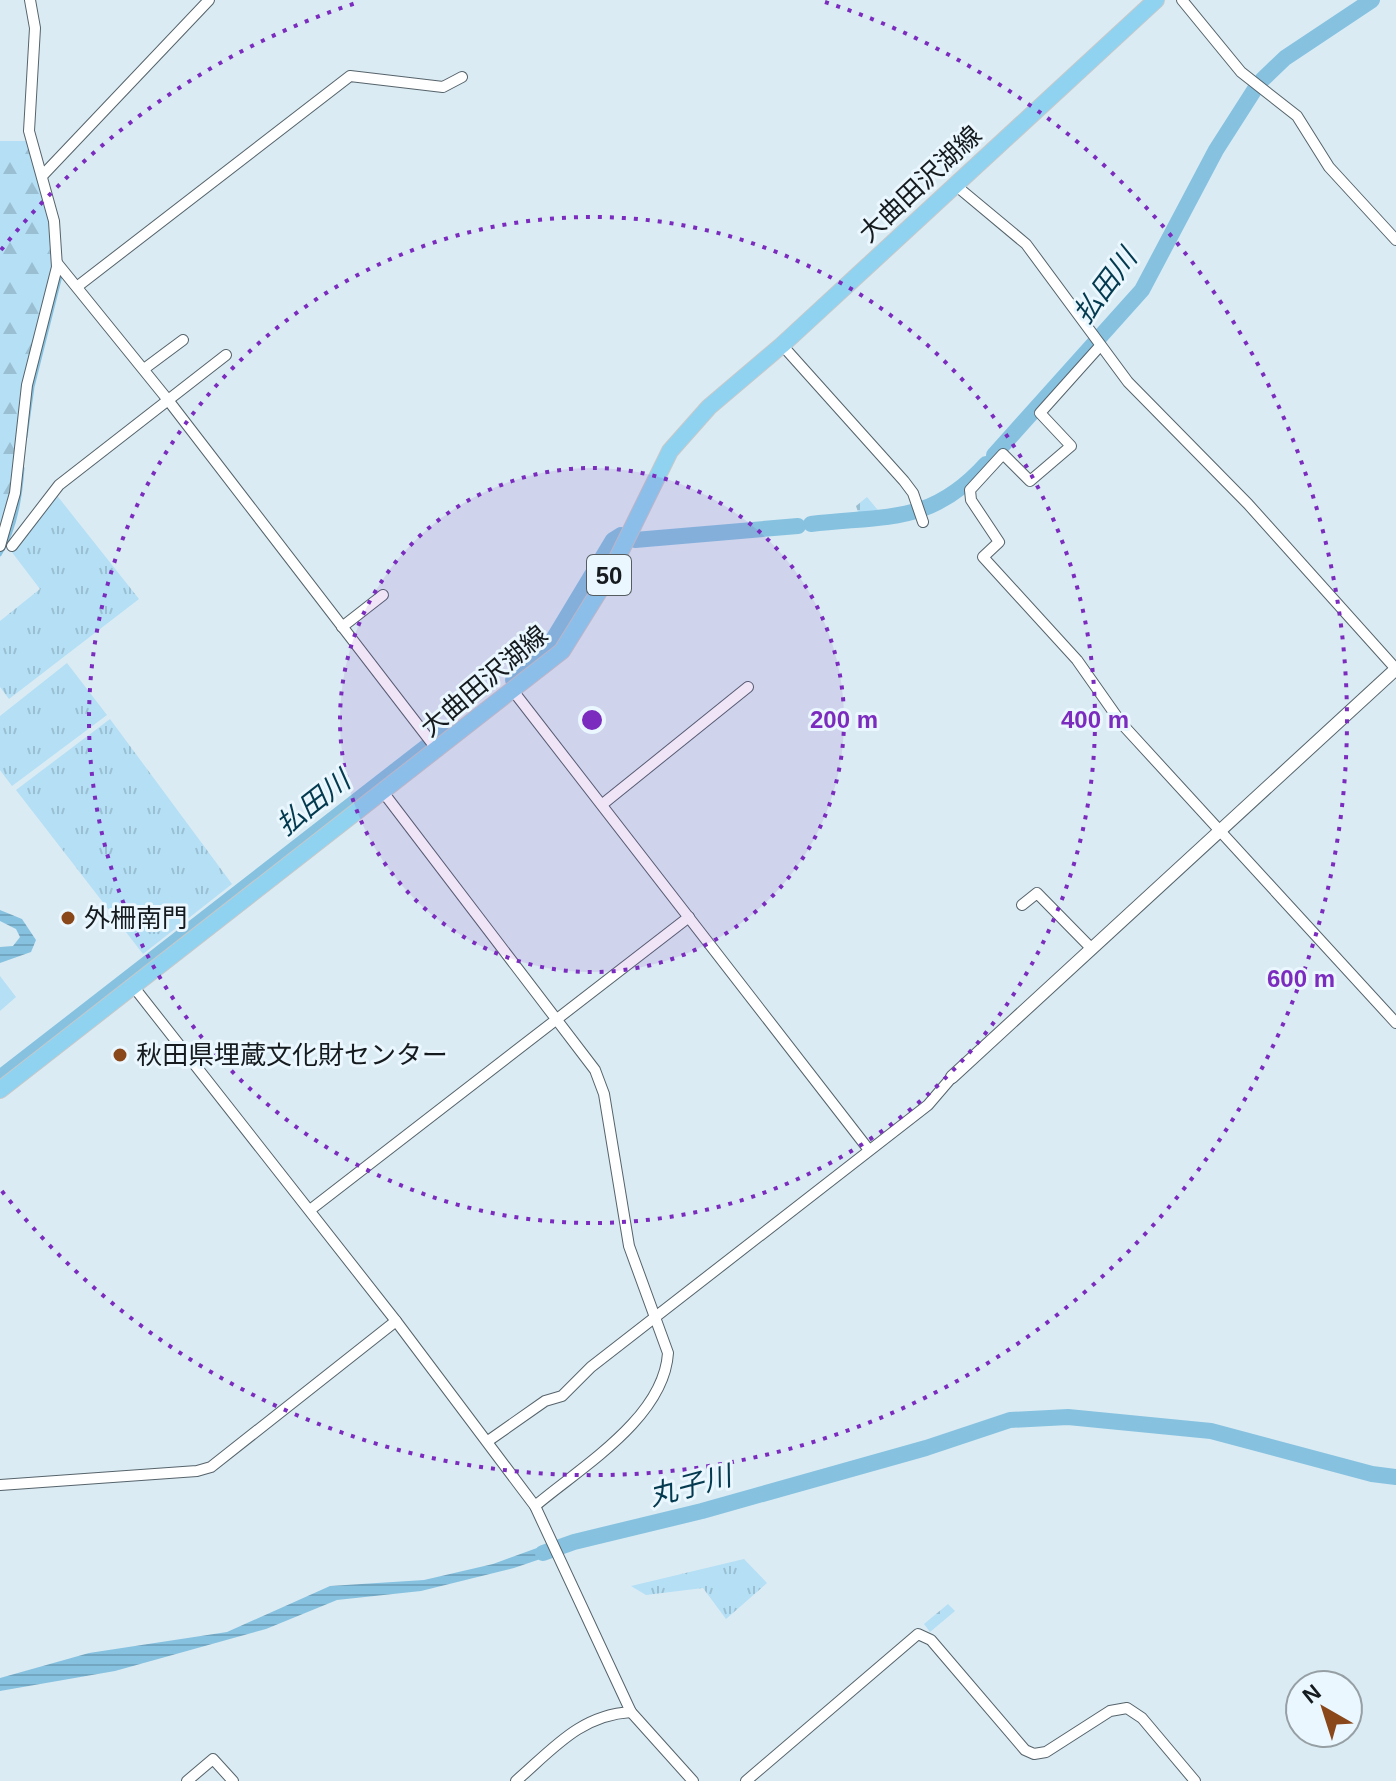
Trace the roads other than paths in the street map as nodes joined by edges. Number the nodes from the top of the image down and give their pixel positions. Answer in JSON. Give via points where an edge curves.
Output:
{"nodes":[{"id":1,"x":30,"y":0,"type":"edge"},
{"id":2,"x":209,"y":0,"type":"edge"},
{"id":3,"x":1156,"y":0,"type":"edge"},
{"id":4,"x":1182,"y":0,"type":"edge"},
{"id":5,"x":462,"y":77,"type":"dead end"},
{"id":6,"x":42,"y":176,"type":"junction"},
{"id":7,"x":954,"y":184,"type":"junction"},
{"id":8,"x":1396,"y":240,"type":"edge"},
{"id":9,"x":57,"y":263,"type":"junction"},
{"id":10,"x":78,"y":286,"type":"junction"},
{"id":11,"x":183,"y":340,"type":"dead end"},
{"id":12,"x":782,"y":345,"type":"junction"},
{"id":13,"x":1100,"y":346,"type":"junction"},
{"id":14,"x":226,"y":355,"type":"dead end"},
{"id":15,"x":144,"y":369,"type":"junction"},
{"id":16,"x":168,"y":400,"type":"junction"},
{"id":17,"x":923,"y":522,"type":"dead end"},
{"id":18,"x":0,"y":546,"type":"edge"},
{"id":19,"x":12,"y":546,"type":"dead end"},
{"id":20,"x":383,"y":595,"type":"dead end"},
{"id":21,"x":342,"y":627,"type":"junction"},
{"id":22,"x":1396,"y":669,"type":"edge"},
{"id":23,"x":748,"y":687,"type":"dead end"},
{"id":24,"x":514,"y":692,"type":"junction"},
{"id":25,"x":438,"y":751,"type":"junction"},
{"id":26,"x":383,"y":792,"type":"junction"},
{"id":27,"x":604,"y":803,"type":"junction"},
{"id":28,"x":1220,"y":832,"type":"junction"},
{"id":29,"x":1022,"y":905,"type":"dead end"},
{"id":30,"x":689,"y":917,"type":"junction"},
{"id":31,"x":1092,"y":949,"type":"junction"},
{"id":32,"x":133,"y":986,"type":"junction"},
{"id":33,"x":557,"y":1018,"type":"junction"},
{"id":34,"x":1396,"y":1023,"type":"edge"},
{"id":35,"x":952,"y":1077,"type":"joint"},
{"id":36,"x":0,"y":1090,"type":"edge"},
{"id":37,"x":869,"y":1150,"type":"junction"},
{"id":38,"x":310,"y":1210,"type":"junction"},
{"id":39,"x":656,"y":1316,"type":"junction"},
{"id":40,"x":396,"y":1321,"type":"junction"},
{"id":41,"x":488,"y":1441,"type":"junction"},
{"id":42,"x":0,"y":1485,"type":"edge"},
{"id":43,"x":535,"y":1509,"type":"junction"},
{"id":44,"x":631,"y":1712,"type":"junction"},
{"id":45,"x":187,"y":1781,"type":"edge"},
{"id":46,"x":233,"y":1781,"type":"edge"},
{"id":47,"x":516,"y":1781,"type":"edge"},
{"id":48,"x":693,"y":1781,"type":"edge"},
{"id":49,"x":746,"y":1781,"type":"edge"},
{"id":50,"x":1195,"y":1781,"type":"edge"}],
"edges":[{"from":1,"to":6,"type":"street","via":[[35,28],[29,131]]},
{"from":2,"to":6,"type":"street"},
{"from":3,"to":7,"type":"main road","name":"大曲田沢湖線","number":"50"},
{"from":4,"to":8,"type":"street","via":[[1241,72],[1297,116],[1329,167]]},
{"from":5,"to":10,"type":"street","via":[[443,87],[350,76]]},
{"from":6,"to":9,"type":"street","via":[[54,221]]},
{"from":7,"to":12,"type":"main road","name":"大曲田沢湖線","number":"50"},
{"from":7,"to":13,"type":"street","via":[[1026,244]]},
{"from":9,"to":10,"type":"street"},
{"from":9,"to":18,"type":"street","via":[[27,385],[15,493]]},
{"from":10,"to":15,"type":"street"},
{"from":11,"to":15,"type":"street"},
{"from":12,"to":17,"type":"street","via":[[904,481]]},
{"from":12,"to":24,"type":"main road","name":"大曲田沢湖線","number":"50","via":[[709,407],[670,451],[608,577],[562,651]]},
{"from":13,"to":22,"type":"street"},
{"from":13,"to":28,"type":"street","via":[[1040,413],[1071,446],[1030,481],[1003,454],[970,490],[999,542],[983,557]]},
{"from":14,"to":16,"type":"street"},
{"from":15,"to":16,"type":"street"},
{"from":16,"to":19,"type":"street","via":[[59,485]]},
{"from":16,"to":21,"type":"street"},
{"from":20,"to":21,"type":"street"},
{"from":21,"to":25,"type":"street"},
{"from":22,"to":28,"type":"street"},
{"from":23,"to":27,"type":"street"},
{"from":24,"to":25,"type":"main road","name":"大曲田沢湖線","number":"50"},
{"from":24,"to":27,"type":"street"},
{"from":25,"to":26,"type":"main road","name":"大曲田沢湖線","number":"50"},
{"from":26,"to":32,"type":"main road","name":"大曲田沢湖線","number":"50"},
{"from":26,"to":33,"type":"street"},
{"from":27,"to":30,"type":"street"},
{"from":28,"to":31,"type":"street"},
{"from":28,"to":34,"type":"street"},
{"from":29,"to":31,"type":"street","via":[[1037,893]]},
{"from":30,"to":33,"type":"street"},
{"from":30,"to":37,"type":"street"},
{"from":31,"to":35,"type":"street"},
{"from":32,"to":36,"type":"main road","name":"大曲田沢湖線","number":"50"},
{"from":32,"to":38,"type":"street"},
{"from":33,"to":38,"type":"street"},
{"from":33,"to":39,"type":"street","via":[[601,1082],[629,1246]]},
{"from":35,"to":37,"type":"street","via":[[928,1105]]},
{"from":37,"to":39,"type":"street"},
{"from":38,"to":40,"type":"street"},
{"from":39,"to":41,"type":"street","via":[[562,1396],[545,1401]]},
{"from":39,"to":43,"type":"street","via":[[668,1353],[654,1400]]},
{"from":40,"to":41,"type":"street"},
{"from":40,"to":42,"type":"street","via":[[211,1467]]},
{"from":41,"to":43,"type":"street"},
{"from":43,"to":44,"type":"street"},
{"from":44,"to":47,"type":"street","via":[[604,1714],[587,1722]]},
{"from":44,"to":48,"type":"street"},
{"from":45,"to":46,"type":"street","via":[[213,1759]]},
{"from":49,"to":50,"type":"street","via":[[918,1634],[931,1640],[1025,1750],[1046,1752],[1110,1711],[1127,1708],[1142,1718]]}]}
